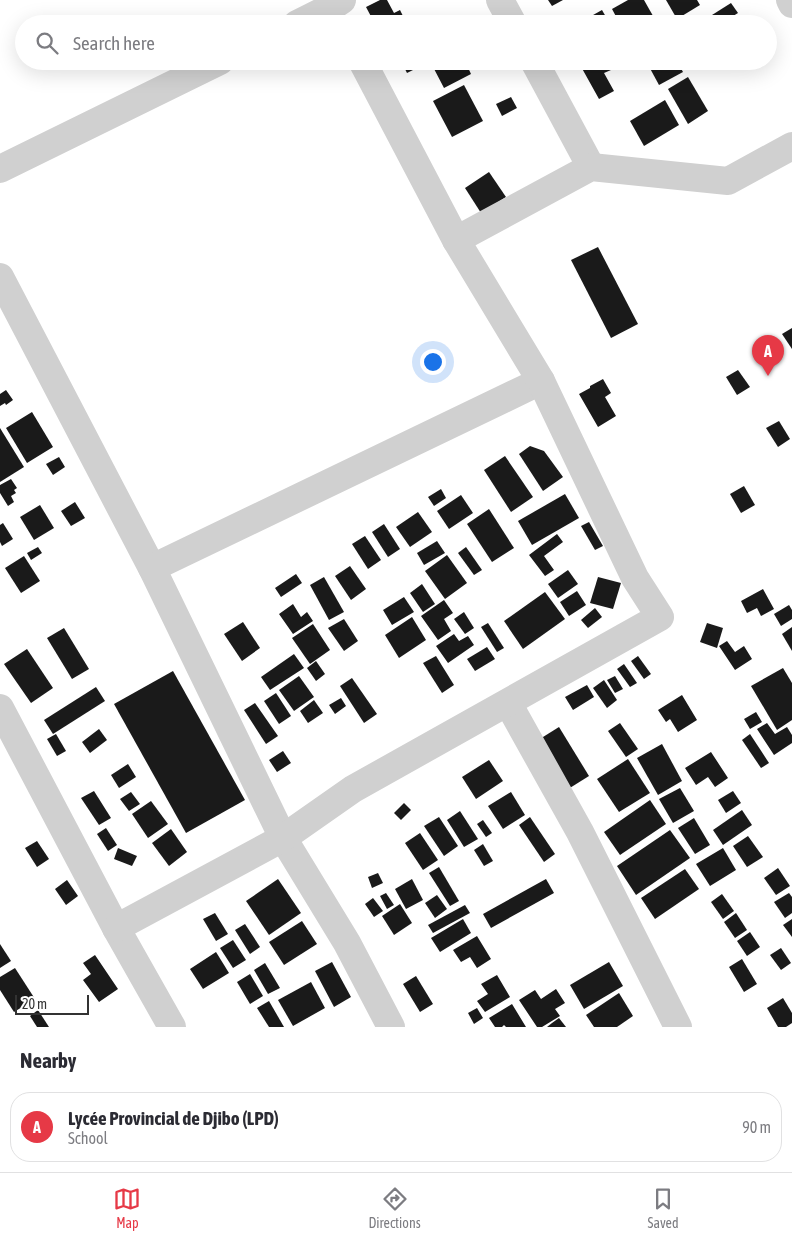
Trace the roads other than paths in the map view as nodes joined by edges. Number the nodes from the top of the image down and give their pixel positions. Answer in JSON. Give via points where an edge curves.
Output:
{"nodes":[{"id":1,"x":500,"y":0,"type":"edge"},
{"id":2,"x":790,"y":0,"type":"edge"},
{"id":3,"x":792,"y":4,"type":"edge"},
{"id":4,"x":336,"y":7,"type":"edge"},
{"id":5,"x":318,"y":15,"type":"edge"},
{"id":6,"x":508,"y":15,"type":"edge"},
{"id":7,"x":202,"y":70,"type":"edge"},
{"id":8,"x":367,"y":70,"type":"edge"},
{"id":9,"x":539,"y":70,"type":"edge"},
{"id":10,"x":792,"y":146,"type":"edge"},
{"id":11,"x":591,"y":168,"type":"junction"},
{"id":12,"x":0,"y":169,"type":"edge"},
{"id":13,"x":456,"y":240,"type":"junction"},
{"id":14,"x":0,"y":277,"type":"edge"},
{"id":15,"x":541,"y":381,"type":"junction"},
{"id":16,"x":152,"y":568,"type":"junction"},
{"id":17,"x":508,"y":703,"type":"junction"},
{"id":18,"x":0,"y":708,"type":"edge"},
{"id":19,"x":283,"y":838,"type":"junction"},
{"id":20,"x":116,"y":928,"type":"junction"},
{"id":21,"x":172,"y":1027,"type":"edge"},
{"id":22,"x":391,"y":1027,"type":"edge"},
{"id":23,"x":678,"y":1027,"type":"edge"}],
"edges":[{"from":1,"to":6,"type":"street"},
{"from":2,"to":3,"type":"street"},
{"from":4,"to":5,"type":"street"},
{"from":7,"to":12,"type":"street"},
{"from":8,"to":13,"type":"street"},
{"from":9,"to":11,"type":"street"},
{"from":10,"to":11,"type":"street","via":[[728,181]]},
{"from":11,"to":13,"type":"street"},
{"from":13,"to":15,"type":"street"},
{"from":14,"to":16,"type":"street"},
{"from":15,"to":16,"type":"street"},
{"from":15,"to":17,"type":"street","via":[[635,578],[660,617]]},
{"from":16,"to":19,"type":"street"},
{"from":17,"to":19,"type":"street","via":[[352,789]]},
{"from":17,"to":23,"type":"street","via":[[580,832]]},
{"from":18,"to":20,"type":"street"},
{"from":19,"to":20,"type":"street"},
{"from":19,"to":22,"type":"street","via":[[347,943]]},
{"from":20,"to":21,"type":"street"}]}
